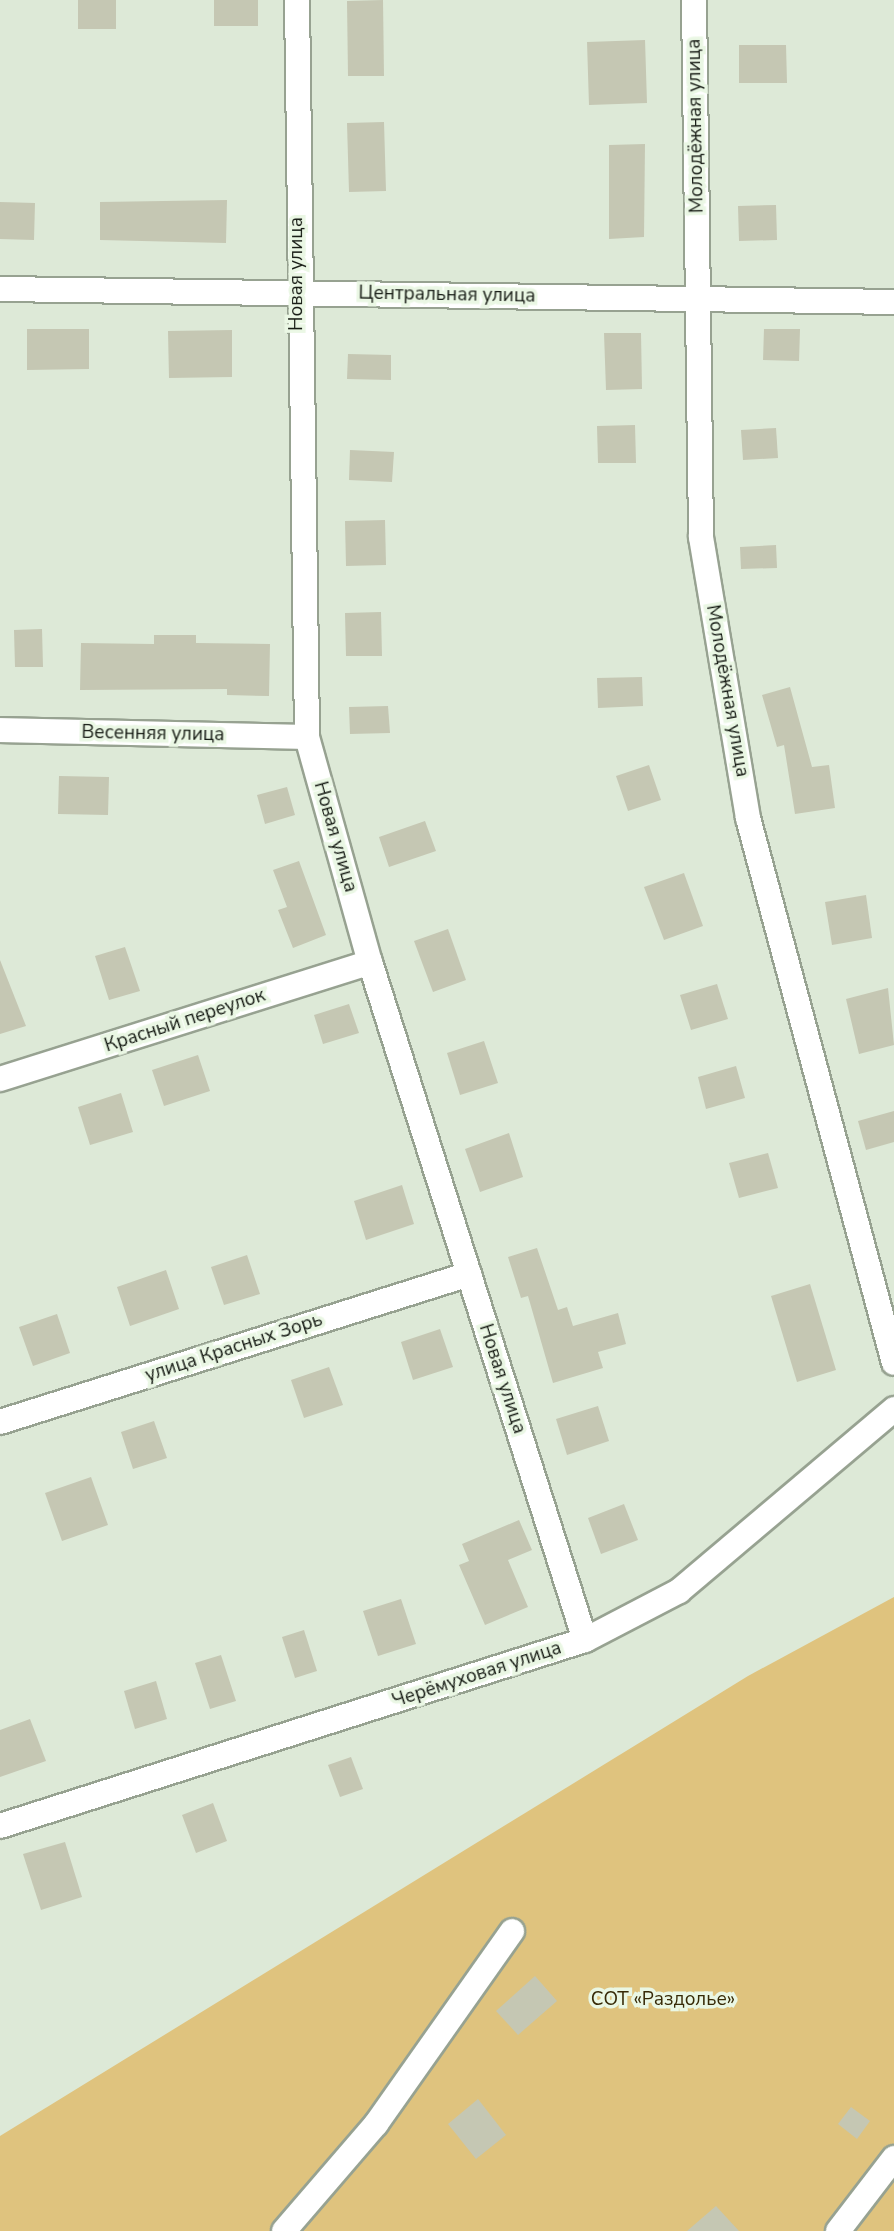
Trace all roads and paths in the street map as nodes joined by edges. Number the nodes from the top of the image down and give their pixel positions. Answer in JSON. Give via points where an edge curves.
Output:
{"nodes":[{"id":1,"x":297,"y":0,"type":"edge"},
{"id":2,"x":694,"y":0,"type":"edge"},
{"id":3,"x":0,"y":289,"type":"edge"},
{"id":4,"x":297,"y":292,"type":"junction"},
{"id":5,"x":698,"y":299,"type":"junction"},
{"id":6,"x":894,"y":302,"type":"edge"},
{"id":7,"x":0,"y":730,"type":"edge"},
{"id":8,"x":307,"y":737,"type":"junction"},
{"id":9,"x":370,"y":962,"type":"junction"},
{"id":10,"x":0,"y":1079,"type":"edge"},
{"id":11,"x":469,"y":1274,"type":"junction"},
{"id":12,"x":894,"y":1363,"type":"edge"},
{"id":13,"x":894,"y":1409,"type":"edge"},
{"id":14,"x":0,"y":1422,"type":"edge"},
{"id":15,"x":585,"y":1640,"type":"junction"},
{"id":16,"x":0,"y":1826,"type":"edge"},
{"id":17,"x":512,"y":1931,"type":"dead end"},
{"id":18,"x":894,"y":2158,"type":"edge"},
{"id":19,"x":284,"y":2231,"type":"edge"},
{"id":20,"x":838,"y":2231,"type":"edge"}],
"edges":[{"from":1,"to":4,"type":"street","name":"Новая улица"},
{"from":2,"to":5,"type":"street","name":"Молодёжная улица"},
{"from":3,"to":4,"type":"street","name":"Центральная улица"},
{"from":4,"to":5,"type":"street","name":"Центральная улица"},
{"from":4,"to":8,"type":"street","name":"Новая улица"},
{"from":5,"to":6,"type":"street","name":"Центральная улица"},
{"from":5,"to":12,"type":"street","name":"Молодёжная улица","via":[[701,537],[748,818]]},
{"from":7,"to":8,"type":"street","name":"Весенняя улица"},
{"from":8,"to":9,"type":"street","name":"Новая улица"},
{"from":9,"to":10,"type":"street","name":"Красный переулок"},
{"from":9,"to":11,"type":"street","name":"Новая улица"},
{"from":11,"to":14,"type":"street","name":"улица Красных Зорь"},
{"from":11,"to":15,"type":"street","name":"Новая улица"},
{"from":13,"to":15,"type":"street","name":"Черёмуховая улица","via":[[679,1591]]},
{"from":15,"to":16,"type":"street","name":"Черёмуховая улица"},
{"from":17,"to":19,"type":"street","via":[[376,2124]]},
{"from":18,"to":20,"type":"street"}]}
